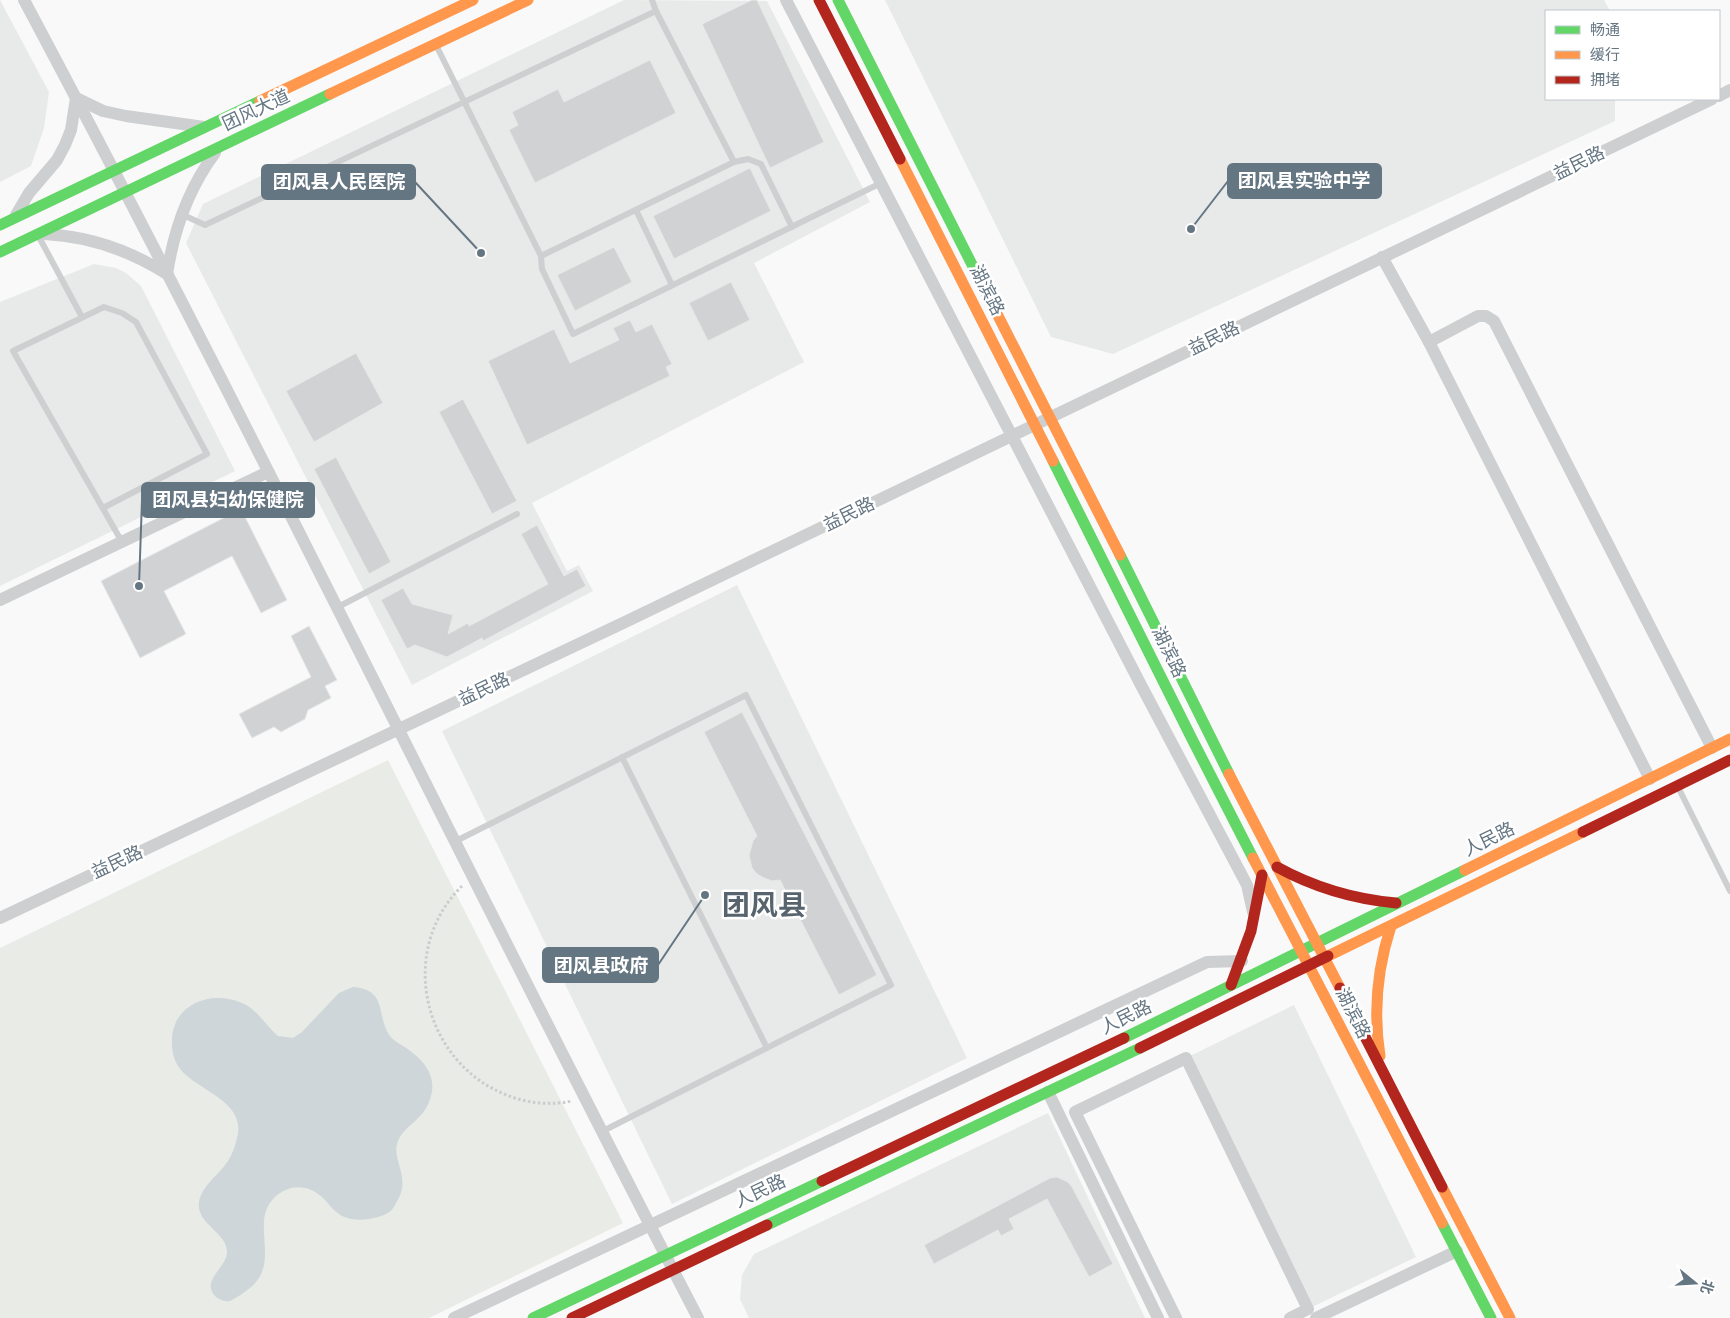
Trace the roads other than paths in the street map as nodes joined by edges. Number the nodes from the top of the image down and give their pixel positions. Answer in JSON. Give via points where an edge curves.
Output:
{"nodes":[{"id":1,"x":24,"y":0,"type":"edge"},
{"id":2,"x":473,"y":0,"type":"edge"},
{"id":3,"x":528,"y":0,"type":"edge"},
{"id":4,"x":652,"y":0,"type":"edge"},
{"id":5,"x":786,"y":0,"type":"edge"},
{"id":6,"x":819,"y":0,"type":"edge"},
{"id":7,"x":838,"y":0,"type":"edge"},
{"id":8,"x":656,"y":12,"type":"junction"},
{"id":9,"x":436,"y":44,"type":"junction"},
{"id":10,"x":76,"y":98,"type":"junction"},
{"id":11,"x":1710,"y":100,"type":"edge"},
{"id":12,"x":465,"y":102,"type":"junction"},
{"id":13,"x":206,"y":127,"type":"junction"},
{"id":14,"x":219,"y":147,"type":"junction"},
{"id":15,"x":734,"y":162,"type":"junction"},
{"id":16,"x":115,"y":171,"type":"junction"},
{"id":17,"x":881,"y":183,"type":"junction"},
{"id":18,"x":126,"y":192,"type":"junction"},
{"id":19,"x":636,"y":210,"type":"junction"},
{"id":20,"x":181,"y":214,"type":"junction"},
{"id":21,"x":14,"y":219,"type":"junction"},
{"id":22,"x":0,"y":225,"type":"edge"},
{"id":23,"x":792,"y":226,"type":"junction"},
{"id":24,"x":37,"y":234,"type":"junction"},
{"id":25,"x":0,"y":252,"type":"edge"},
{"id":26,"x":541,"y":256,"type":"junction"},
{"id":27,"x":1382,"y":257,"type":"junction"},
{"id":28,"x":167,"y":274,"type":"junction"},
{"id":29,"x":672,"y":286,"type":"junction"},
{"id":30,"x":82,"y":318,"type":"junction"},
{"id":31,"x":1429,"y":342,"type":"junction"},
{"id":32,"x":1050,"y":417,"type":"junction"},
{"id":33,"x":1035,"y":425,"type":"junction"},
{"id":34,"x":1012,"y":436,"type":"junction"},
{"id":35,"x":268,"y":472,"type":"junction"},
{"id":36,"x":103,"y":508,"type":"junction"},
{"id":37,"x":517,"y":514,"type":"dead end"},
{"id":38,"x":122,"y":542,"type":"junction"},
{"id":39,"x":0,"y":600,"type":"edge"},
{"id":40,"x":336,"y":608,"type":"junction"},
{"id":41,"x":398,"y":730,"type":"junction"},
{"id":42,"x":1730,"y":739,"type":"edge"},
{"id":43,"x":1712,"y":748,"type":"junction"},
{"id":44,"x":622,"y":758,"type":"junction"},
{"id":45,"x":1730,"y":760,"type":"edge"},
{"id":46,"x":1650,"y":779,"type":"junction"},
{"id":47,"x":1678,"y":786,"type":"junction"},
{"id":48,"x":454,"y":842,"type":"junction"},
{"id":49,"x":1277,"y":868,"type":"junction"},
{"id":50,"x":1262,"y":875,"type":"junction"},
{"id":51,"x":1730,"y":891,"type":"edge"},
{"id":52,"x":1397,"y":904,"type":"junction"},
{"id":53,"x":0,"y":918,"type":"edge"},
{"id":54,"x":1254,"y":921,"type":"junction"},
{"id":55,"x":1391,"y":926,"type":"junction"},
{"id":56,"x":1316,"y":943,"type":"junction"},
{"id":57,"x":1302,"y":951,"type":"junction"},
{"id":58,"x":1324,"y":959,"type":"junction"},
{"id":59,"x":1242,"y":961,"type":"junction"},
{"id":60,"x":1310,"y":966,"type":"junction"},
{"id":61,"x":1231,"y":985,"type":"junction"},
{"id":62,"x":767,"y":1048,"type":"junction"},
{"id":63,"x":1385,"y":1076,"type":"junction"},
{"id":64,"x":1048,"y":1092,"type":"junction"},
{"id":65,"x":601,"y":1132,"type":"junction"},
{"id":66,"x":650,"y":1225,"type":"junction"},
{"id":67,"x":1457,"y":1251,"type":"junction"},
{"id":68,"x":665,"y":1255,"type":"junction"},
{"id":69,"x":673,"y":1270,"type":"junction"},
{"id":70,"x":454,"y":1318,"type":"edge"},
{"id":71,"x":533,"y":1318,"type":"edge"},
{"id":72,"x":572,"y":1318,"type":"edge"},
{"id":73,"x":698,"y":1318,"type":"edge"},
{"id":74,"x":1158,"y":1318,"type":"edge"},
{"id":75,"x":1176,"y":1318,"type":"edge"},
{"id":76,"x":1290,"y":1318,"type":"edge"},
{"id":77,"x":1316,"y":1318,"type":"edge"},
{"id":78,"x":1491,"y":1318,"type":"edge"},
{"id":79,"x":1510,"y":1318,"type":"edge"}],
"edges":[{"from":1,"to":10,"type":"street"},
{"from":2,"to":13,"type":"main road","name":"团风大道"},
{"from":3,"to":9,"type":"main road","name":"团风大道"},
{"from":4,"to":8,"type":"lane"},
{"from":5,"to":17,"type":"street"},
{"from":6,"to":33,"type":"main road","name":"湖滨路"},
{"from":7,"to":32,"type":"main road","name":"湖滨路"},
{"from":8,"to":12,"type":"lane"},
{"from":8,"to":15,"type":"lane"},
{"from":9,"to":12,"type":"lane"},
{"from":9,"to":14,"type":"main road","name":"团风大道"},
{"from":10,"to":13,"type":"street","via":[[103,111]]},
{"from":10,"to":16,"type":"street"},
{"from":10,"to":21,"type":"street","via":[[65,145]]},
{"from":11,"to":27,"type":"street","name":"益民路"},
{"from":12,"to":20,"type":"lane","via":[[205,225]]},
{"from":12,"to":26,"type":"lane"},
{"from":13,"to":16,"type":"main road","name":"团风大道"},
{"from":14,"to":18,"type":"main road","name":"团风大道"},
{"from":14,"to":20,"type":"street"},
{"from":15,"to":19,"type":"lane"},
{"from":15,"to":23,"type":"lane","via":[[748,160],[761,164]]},
{"from":16,"to":18,"type":"street"},
{"from":16,"to":21,"type":"main road","name":"团风大道"},
{"from":17,"to":23,"type":"lane"},
{"from":17,"to":34,"type":"street"},
{"from":18,"to":24,"type":"main road","name":"团风大道"},
{"from":18,"to":28,"type":"street"},
{"from":19,"to":26,"type":"lane"},
{"from":19,"to":29,"type":"lane"},
{"from":20,"to":28,"type":"street"},
{"from":21,"to":22,"type":"main road","name":"团风大道"},
{"from":23,"to":29,"type":"lane"},
{"from":24,"to":25,"type":"main road","name":"团风大道"},
{"from":24,"to":28,"type":"street","via":[[99,242],[134,255]]},
{"from":24,"to":30,"type":"lane"},
{"from":26,"to":29,"type":"lane","via":[[542,269],[573,334]]},
{"from":27,"to":31,"type":"street"},
{"from":27,"to":32,"type":"street","name":"益民路"},
{"from":28,"to":35,"type":"street"},
{"from":30,"to":36,"type":"lane","via":[[13,351]]},
{"from":30,"to":36,"type":"lane","via":[[104,307],[136,322],[208,454]]},
{"from":31,"to":43,"type":"street","via":[[1478,316],[1486,316],[1494,322]]},
{"from":31,"to":46,"type":"street"},
{"from":32,"to":33,"type":"street","name":"益民路"},
{"from":32,"to":49,"type":"main road","name":"湖滨路"},
{"from":33,"to":34,"type":"street","name":"益民路"},
{"from":33,"to":50,"type":"main road","name":"湖滨路"},
{"from":34,"to":41,"type":"street","name":"益民路"},
{"from":34,"to":54,"type":"street","via":[[1247,885]]},
{"from":35,"to":38,"type":"street"},
{"from":35,"to":40,"type":"street"},
{"from":36,"to":38,"type":"lane"},
{"from":37,"to":40,"type":"lane"},
{"from":38,"to":39,"type":"street"},
{"from":40,"to":41,"type":"street"},
{"from":41,"to":48,"type":"street"},
{"from":41,"to":53,"type":"street","name":"益民路"},
{"from":42,"to":43,"type":"main road","name":"人民路"},
{"from":43,"to":46,"type":"main road","name":"人民路"},
{"from":44,"to":48,"type":"lane"},
{"from":44,"to":62,"type":"lane"},
{"from":44,"to":62,"type":"lane","via":[[746,695],[764,730],[891,986]]},
{"from":45,"to":47,"type":"main road","name":"人民路"},
{"from":46,"to":52,"type":"main road","name":"人民路"},
{"from":47,"to":51,"type":"lane"},
{"from":47,"to":55,"type":"main road","name":"人民路"},
{"from":48,"to":65,"type":"street"},
{"from":49,"to":52,"type":"main road","via":[[1338,894]]},
{"from":49,"to":56,"type":"main road","name":"湖滨路"},
{"from":50,"to":54,"type":"main road"},
{"from":50,"to":57,"type":"main road","name":"湖滨路"},
{"from":52,"to":56,"type":"main road","name":"人民路"},
{"from":54,"to":59,"type":"main road"},
{"from":55,"to":58,"type":"main road","name":"人民路"},
{"from":55,"to":63,"type":"main road","via":[[1380,962],[1376,999],[1377,1038]]},
{"from":56,"to":57,"type":"main road","name":"人民路"},
{"from":56,"to":58,"type":"main road","name":"湖滨路"},
{"from":57,"to":60,"type":"main road","name":"湖滨路"},
{"from":57,"to":61,"type":"main road","name":"人民路"},
{"from":58,"to":60,"type":"main road","name":"人民路"},
{"from":58,"to":63,"type":"main road","name":"湖滨路"},
{"from":59,"to":61,"type":"main road"},
{"from":59,"to":66,"type":"street","via":[[1206,962]]},
{"from":60,"to":64,"type":"main road","name":"人民路"},
{"from":60,"to":67,"type":"main road","name":"湖滨路"},
{"from":61,"to":68,"type":"main road","name":"人民路"},
{"from":62,"to":65,"type":"lane"},
{"from":63,"to":79,"type":"main road","name":"湖滨路"},
{"from":64,"to":69,"type":"main road","name":"人民路"},
{"from":64,"to":74,"type":"street"},
{"from":65,"to":66,"type":"street"},
{"from":66,"to":68,"type":"street"},
{"from":66,"to":70,"type":"street"},
{"from":67,"to":77,"type":"street"},
{"from":67,"to":78,"type":"main road","name":"湖滨路"},
{"from":68,"to":69,"type":"street"},
{"from":68,"to":71,"type":"main road","name":"人民路"},
{"from":69,"to":72,"type":"main road","name":"人民路"},
{"from":69,"to":73,"type":"street"},
{"from":75,"to":76,"type":"street","via":[[1076,1112],[1186,1058],[1308,1310]]}]}
